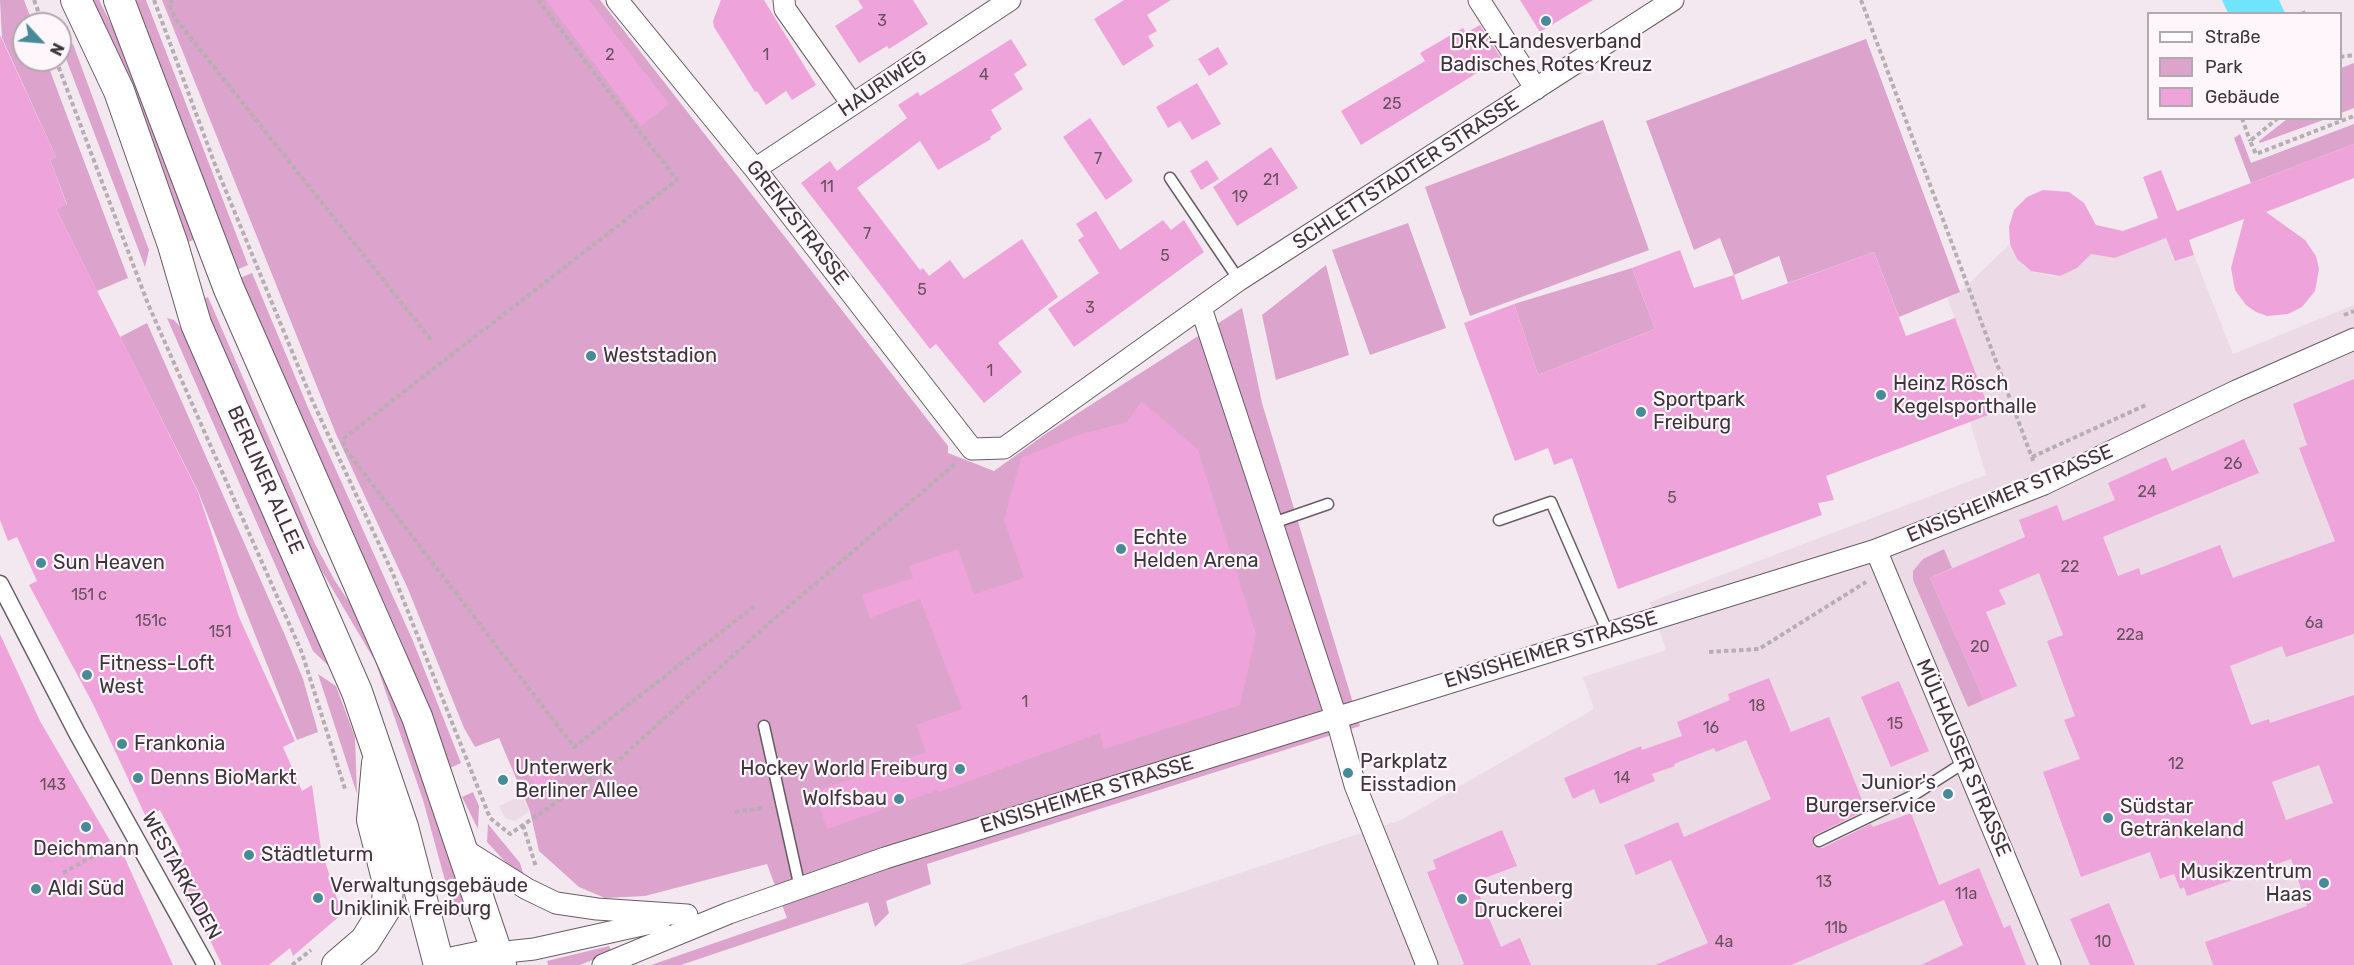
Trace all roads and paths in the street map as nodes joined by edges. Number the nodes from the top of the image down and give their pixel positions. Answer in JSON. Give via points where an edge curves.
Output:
{"nodes":[{"id":1,"x":76,"y":0,"type":"edge"},
{"id":2,"x":119,"y":0,"type":"edge"},
{"id":3,"x":154,"y":0,"type":"edge"},
{"id":4,"x":173,"y":0,"type":"edge"},
{"id":5,"x":538,"y":0,"type":"edge"},
{"id":6,"x":617,"y":0,"type":"edge"},
{"id":7,"x":784,"y":0,"type":"edge"},
{"id":8,"x":1010,"y":0,"type":"edge"},
{"id":9,"x":1479,"y":0,"type":"edge"},
{"id":10,"x":1673,"y":0,"type":"edge"},
{"id":11,"x":1861,"y":0,"type":"edge"},
{"id":12,"x":61,"y":72,"type":"edge"},
{"id":13,"x":1536,"y":89,"type":"junction"},
{"id":14,"x":852,"y":104,"type":"junction"},
{"id":15,"x":2354,"y":116,"type":"edge"},
{"id":16,"x":2243,"y":120,"type":"edge"},
{"id":17,"x":2276,"y":120,"type":"edge"},
{"id":18,"x":2250,"y":141,"type":"junction"},
{"id":19,"x":755,"y":169,"type":"junction"},
{"id":20,"x":1170,"y":178,"type":"dead end"},
{"id":21,"x":1239,"y":280,"type":"junction"},
{"id":22,"x":1201,"y":308,"type":"junction"},
{"id":23,"x":2354,"y":339,"type":"edge"},
{"id":24,"x":432,"y":341,"type":"dead end"},
{"id":25,"x":972,"y":449,"type":"junction"},
{"id":26,"x":2032,"y":457,"type":"dead end"},
{"id":27,"x":1328,"y":504,"type":"dead end"},
{"id":28,"x":1499,"y":520,"type":"dead end"},
{"id":29,"x":1273,"y":523,"type":"junction"},
{"id":30,"x":1876,"y":550,"type":"junction"},
{"id":31,"x":1884,"y":571,"type":"junction"},
{"id":32,"x":0,"y":585,"type":"edge"},
{"id":33,"x":756,"y":604,"type":"dead end"},
{"id":34,"x":1608,"y":633,"type":"junction"},
{"id":35,"x":1709,"y":652,"type":"dead end"},
{"id":36,"x":1336,"y":717,"type":"junction"},
{"id":37,"x":764,"y":726,"type":"dead end"},
{"id":38,"x":378,"y":748,"type":"junction"},
{"id":39,"x":1965,"y":762,"type":"junction"},
{"id":40,"x":644,"y":787,"type":"dead end"},
{"id":41,"x":637,"y":789,"type":"dead end"},
{"id":42,"x":345,"y":792,"type":"dead end"},
{"id":43,"x":782,"y":808,"type":"junction"},
{"id":44,"x":735,"y":812,"type":"dead end"},
{"id":45,"x":523,"y":825,"type":"junction"},
{"id":46,"x":133,"y":833,"type":"junction"},
{"id":47,"x":1819,"y":841,"type":"dead end"},
{"id":48,"x":463,"y":849,"type":"junction"},
{"id":49,"x":63,"y":873,"type":"dead end"},
{"id":50,"x":800,"y":888,"type":"junction"},
{"id":51,"x":527,"y":889,"type":"junction"},
{"id":52,"x":729,"y":913,"type":"junction"},
{"id":53,"x":687,"y":915,"type":"junction"},
{"id":54,"x":499,"y":959,"type":"edge"},
{"id":55,"x":606,"y":964,"type":"edge"},
{"id":56,"x":206,"y":965,"type":"edge"},
{"id":57,"x":338,"y":965,"type":"edge"},
{"id":58,"x":440,"y":965,"type":"edge"},
{"id":59,"x":1427,"y":965,"type":"edge"},
{"id":60,"x":2050,"y":965,"type":"edge"}],
"edges":[{"from":1,"to":38,"type":"main road","name":"BERLINER ALLEE","via":[[119,91],[196,324],[313,586]]},
{"from":2,"to":48,"type":"main road","via":[[229,289],[417,717]]},
{"from":3,"to":45,"type":"path","via":[[219,173],[312,400],[393,574],[490,818],[510,834]]},
{"from":4,"to":24,"type":"path","via":[[169,3],[176,18]]},
{"from":5,"to":33,"type":"path","via":[[677,180],[343,439],[346,450],[574,747]]},
{"from":6,"to":19,"type":"street","name":"GRENZSTRASSE"},
{"from":7,"to":14,"type":"street","via":[[785,9]]},
{"from":8,"to":14,"type":"street","name":"HAURIWEG"},
{"from":9,"to":13,"type":"street"},
{"from":10,"to":13,"type":"street","name":"SCHLETTSTADTER STRASSE"},
{"from":11,"to":26,"type":"path"},
{"from":12,"to":42,"type":"path","via":[[148,304],[302,653]]},
{"from":13,"to":21,"type":"street","name":"SCHLETTSTADTER STRASSE"},
{"from":14,"to":19,"type":"street","name":"HAURIWEG"},
{"from":15,"to":18,"type":"path","via":[[2256,154]]},
{"from":16,"to":18,"type":"path"},
{"from":17,"to":18,"type":"path"},
{"from":19,"to":25,"type":"street","name":"GRENZSTRASSE"},
{"from":20,"to":21,"type":"lane"},
{"from":21,"to":22,"type":"street","name":"SCHLETTSTADTER STRASSE"},
{"from":22,"to":25,"type":"street","name":"SCHLETTSTADTER STRASSE","via":[[1004,448]]},
{"from":22,"to":29,"type":"street"},
{"from":23,"to":30,"type":"street","name":"ENSISHEIMER STRASSE","via":[[2044,484]]},
{"from":25,"to":45,"type":"path","via":[[759,632],[622,757]]},
{"from":27,"to":29,"type":"lane"},
{"from":28,"to":34,"type":"lane","via":[[1551,502]]},
{"from":29,"to":36,"type":"street"},
{"from":30,"to":31,"type":"street","name":"MÜLHAUSER STRASSE"},
{"from":30,"to":34,"type":"street","name":"ENSISHEIMER STRASSE"},
{"from":31,"to":35,"type":"path","via":[[1759,649]]},
{"from":31,"to":39,"type":"street","name":"MÜLHAUSER STRASSE"},
{"from":32,"to":46,"type":"street","name":"WESTARKADEN"},
{"from":34,"to":36,"type":"street","name":"ENSISHEIMER STRASSE"},
{"from":36,"to":50,"type":"street","name":"ENSISHEIMER STRASSE"},
{"from":36,"to":59,"type":"street","via":[[1359,795]]},
{"from":37,"to":43,"type":"lane"},
{"from":38,"to":57,"type":"main road","via":[[372,820],[388,883],[387,906],[365,941]]},
{"from":38,"to":58,"type":"main road","name":"BERLINER ALLEE"},
{"from":39,"to":47,"type":"lane","via":[[1912,796]]},
{"from":39,"to":60,"type":"street","name":"MÜLHAUSER STRASSE"},
{"from":40,"to":41,"type":"path"},
{"from":43,"to":44,"type":"path"},
{"from":43,"to":50,"type":"lane"},
{"from":45,"to":51,"type":"path","via":[[537,871]]},
{"from":46,"to":49,"type":"path"},
{"from":46,"to":56,"type":"street","name":"WESTARKADEN"},
{"from":48,"to":51,"type":"street"},
{"from":48,"to":54,"type":"main road"},
{"from":50,"to":52,"type":"street","name":"ENSISHEIMER STRASSE"},
{"from":51,"to":53,"type":"street","via":[[556,903]]},
{"from":52,"to":53,"type":"street","name":"ENSISHEIMER STRASSE"},
{"from":52,"to":55,"type":"street","name":"ENSISHEIMER STRASSE"},
{"from":53,"to":54,"type":"street","name":"ENSISHEIMER STRASSE"},
{"from":54,"to":58,"type":"main road"}]}
